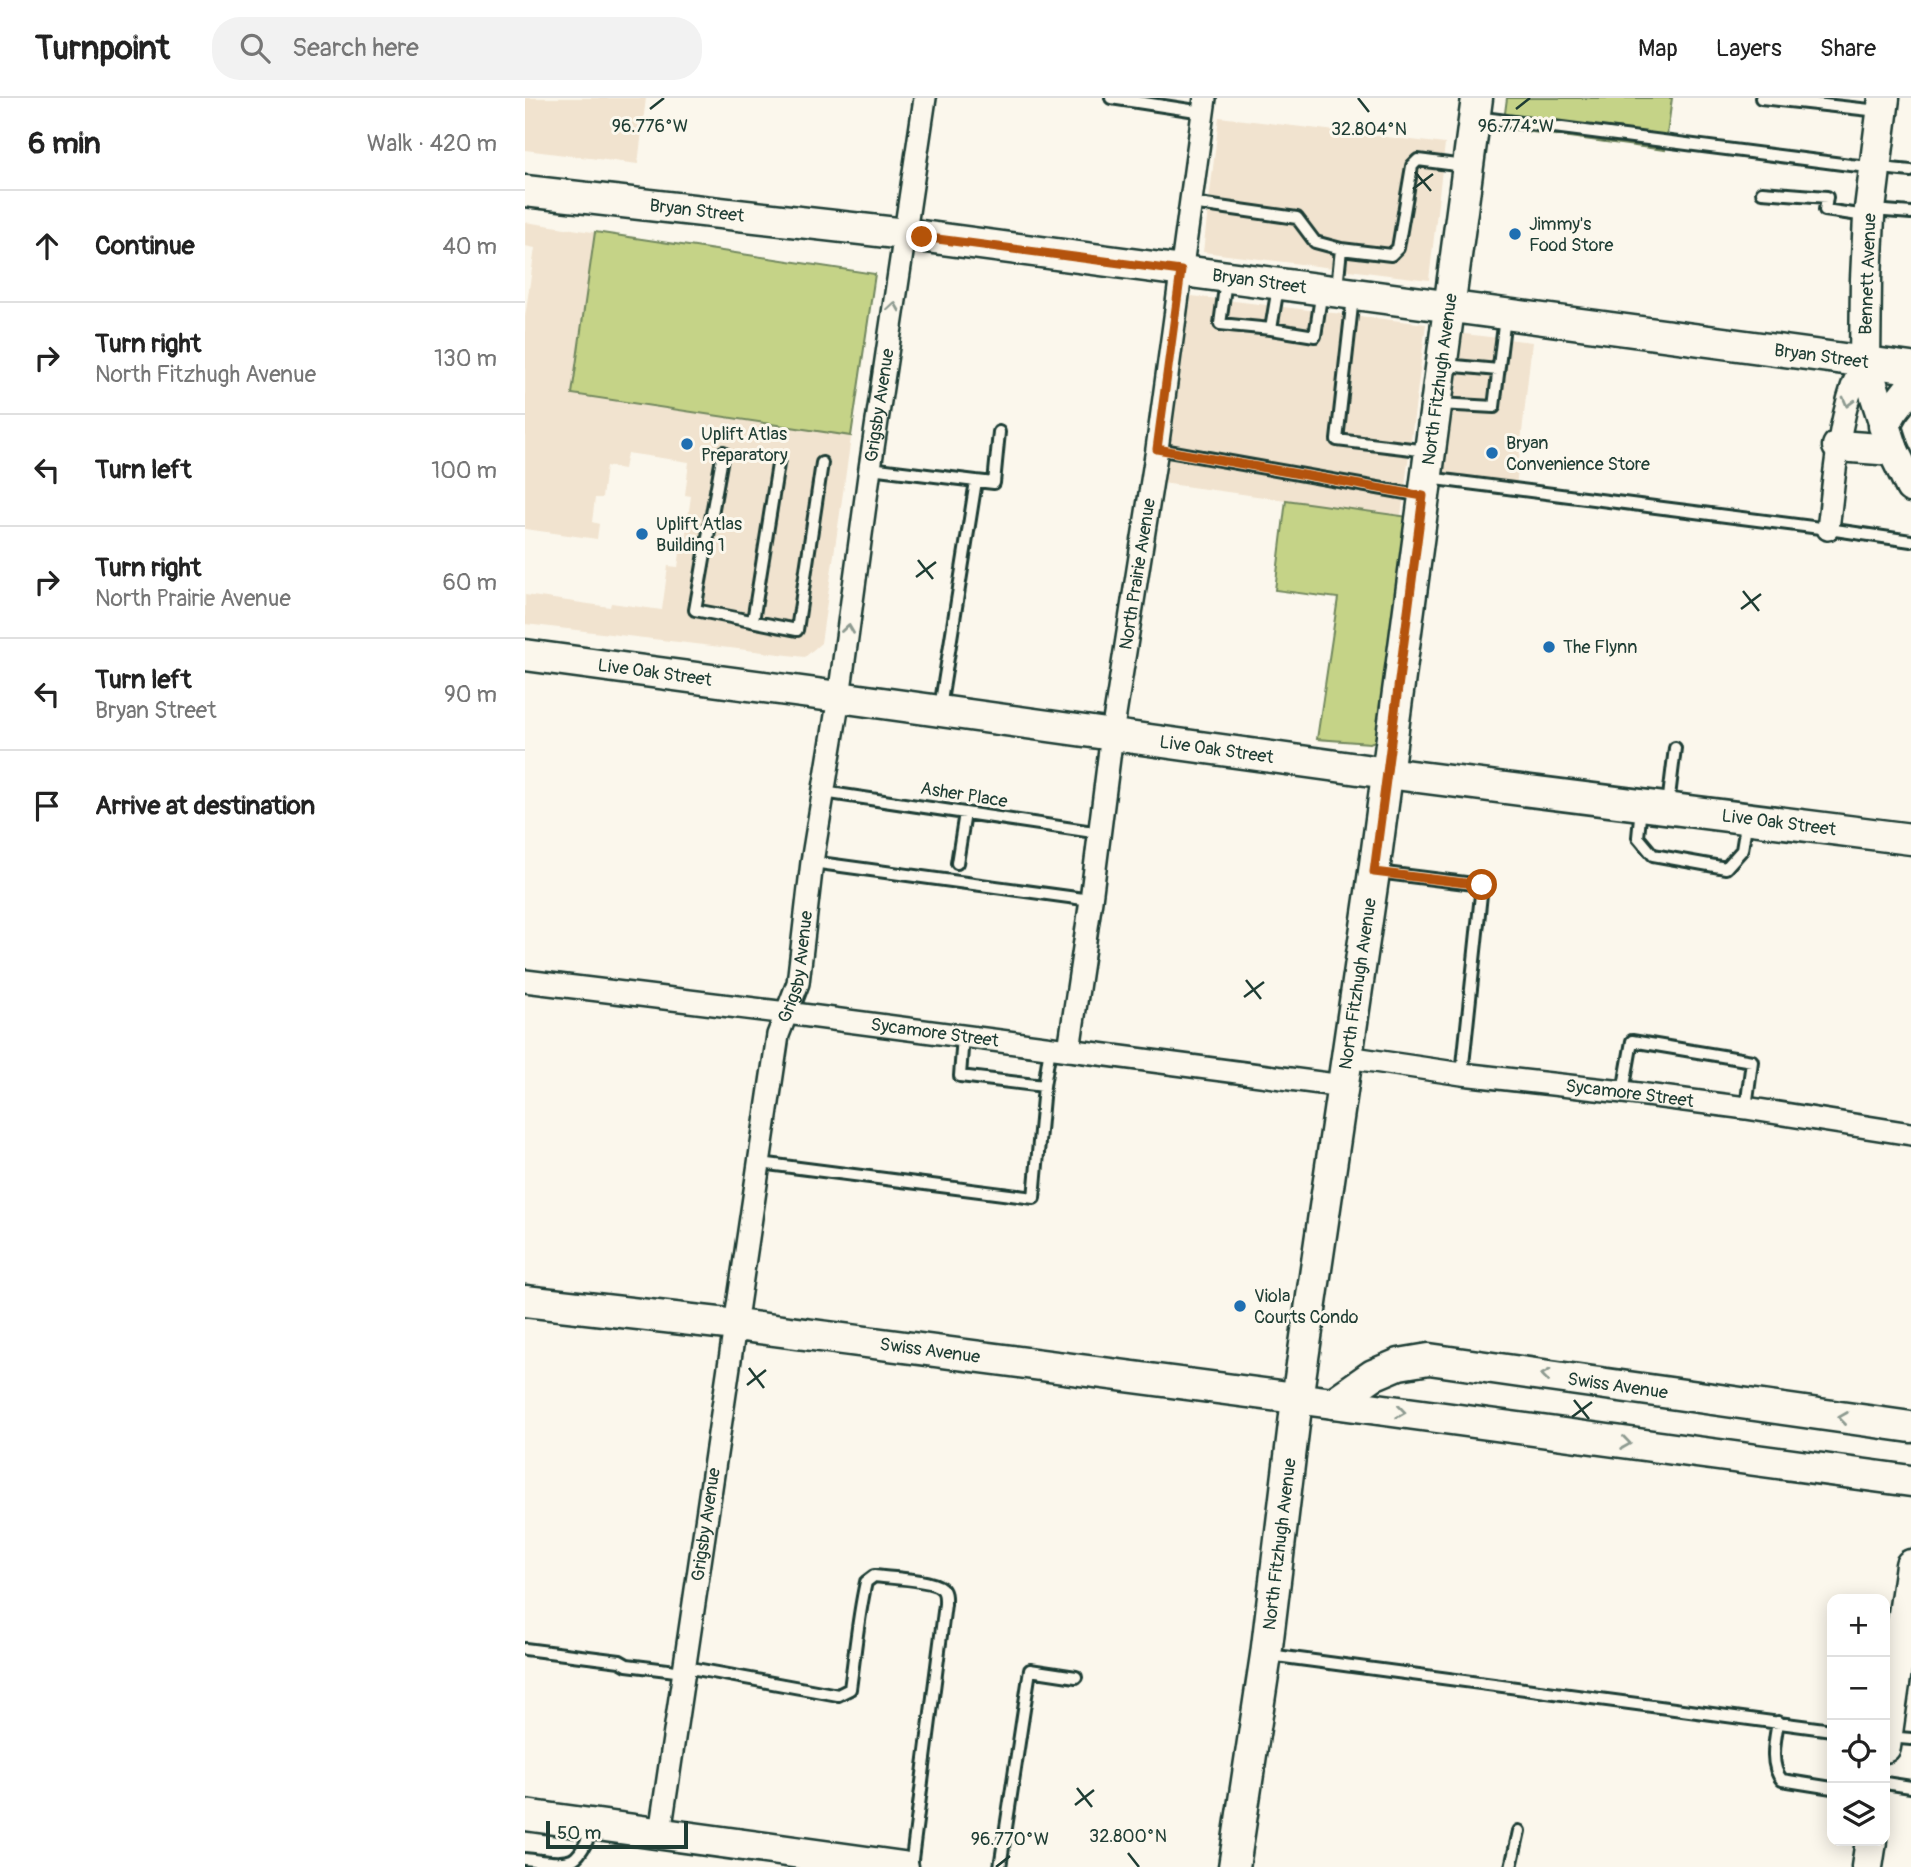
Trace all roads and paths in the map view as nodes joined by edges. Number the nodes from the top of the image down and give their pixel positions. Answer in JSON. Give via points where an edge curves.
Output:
{"nodes":[{"id":1,"x":925,"y":98,"type":"edge"},
{"id":2,"x":1111,"y":98,"type":"edge"},
{"id":3,"x":1761,"y":98,"type":"edge"},
{"id":4,"x":1883,"y":104,"type":"edge"},
{"id":5,"x":1204,"y":105,"type":"edge"},
{"id":6,"x":1475,"y":108,"type":"edge"},
{"id":7,"x":1467,"y":166,"type":"junction"},
{"id":8,"x":1875,"y":168,"type":"junction"},
{"id":9,"x":1911,"y":171,"type":"edge"},
{"id":10,"x":525,"y":191,"type":"edge"},
{"id":11,"x":1762,"y":192,"type":"dead end"},
{"id":12,"x":1191,"y":203,"type":"junction"},
{"id":13,"x":1870,"y":213,"type":"junction"},
{"id":14,"x":1911,"y":213,"type":"edge"},
{"id":15,"x":905,"y":234,"type":"junction"},
{"id":16,"x":1341,"y":249,"type":"junction"},
{"id":17,"x":1181,"y":271,"type":"junction"},
{"id":18,"x":1227,"y":277,"type":"junction"},
{"id":19,"x":1278,"y":284,"type":"junction"},
{"id":20,"x":1337,"y":292,"type":"junction"},
{"id":21,"x":1448,"y":307,"type":"junction"},
{"id":22,"x":1506,"y":314,"type":"junction"},
{"id":23,"x":1271,"y":329,"type":"junction"},
{"id":24,"x":1865,"y":362,"type":"junction"},
{"id":25,"x":1441,"y":365,"type":"junction"},
{"id":26,"x":1911,"y":368,"type":"edge"},
{"id":27,"x":1498,"y":370,"type":"junction"},
{"id":28,"x":1911,"y":387,"type":"edge"},
{"id":29,"x":1437,"y":404,"type":"junction"},
{"id":30,"x":999,"y":432,"type":"dead end"},
{"id":31,"x":1889,"y":438,"type":"junction"},
{"id":32,"x":1838,"y":446,"type":"junction"},
{"id":33,"x":1157,"y":449,"type":"junction"},
{"id":34,"x":723,"y":452,"type":"dead end"},
{"id":35,"x":779,"y":458,"type":"dead end"},
{"id":36,"x":822,"y":463,"type":"dead end"},
{"id":37,"x":870,"y":468,"type":"junction"},
{"id":38,"x":1426,"y":475,"type":"junction"},
{"id":39,"x":976,"y":481,"type":"junction"},
{"id":40,"x":1911,"y":487,"type":"edge"},
{"id":41,"x":1828,"y":529,"type":"junction"},
{"id":42,"x":1911,"y":541,"type":"edge"},
{"id":43,"x":753,"y":621,"type":"junction"},
{"id":44,"x":525,"y":655,"type":"edge"},
{"id":45,"x":839,"y":697,"type":"junction"},
{"id":46,"x":940,"y":711,"type":"junction"},
{"id":47,"x":1112,"y":734,"type":"junction"},
{"id":48,"x":1675,"y":748,"type":"dead end"},
{"id":49,"x":1387,"y":773,"type":"junction"},
{"id":50,"x":823,"y":792,"type":"junction"},
{"id":51,"x":1655,"y":806,"type":"junction"},
{"id":52,"x":965,"y":813,"type":"junction"},
{"id":53,"x":1747,"y":817,"type":"junction"},
{"id":54,"x":1100,"y":833,"type":"junction"},
{"id":55,"x":1911,"y":839,"type":"edge"},
{"id":56,"x":812,"y":862,"type":"junction"},
{"id":57,"x":957,"y":863,"type":"dead end"},
{"id":58,"x":1374,"y":872,"type":"junction"},
{"id":59,"x":1091,"y":900,"type":"junction"},
{"id":60,"x":525,"y":981,"type":"edge"},
{"id":61,"x":787,"y":1013,"type":"junction"},
{"id":62,"x":963,"y":1036,"type":"junction"},
{"id":63,"x":1059,"y":1049,"type":"junction"},
{"id":64,"x":1347,"y":1057,"type":"junction"},
{"id":65,"x":1462,"y":1074,"type":"junction"},
{"id":66,"x":1044,"y":1086,"type":"junction"},
{"id":67,"x":1343,"y":1086,"type":"junction"},
{"id":68,"x":1623,"y":1092,"type":"junction"},
{"id":69,"x":1747,"y":1108,"type":"junction"},
{"id":70,"x":1911,"y":1134,"type":"edge"},
{"id":71,"x":760,"y":1163,"type":"junction"},
{"id":72,"x":525,"y":1301,"type":"edge"},
{"id":73,"x":736,"y":1325,"type":"junction"},
{"id":74,"x":1297,"y":1399,"type":"junction"},
{"id":75,"x":1333,"y":1403,"type":"junction"},
{"id":76,"x":1911,"y":1427,"type":"edge"},
{"id":77,"x":1911,"y":1481,"type":"edge"},
{"id":78,"x":1911,"y":1565,"type":"edge"},
{"id":79,"x":525,"y":1649,"type":"edge"},
{"id":80,"x":1266,"y":1655,"type":"junction"},
{"id":81,"x":684,"y":1670,"type":"junction"},
{"id":82,"x":1076,"y":1677,"type":"dead end"},
{"id":83,"x":1778,"y":1722,"type":"junction"},
{"id":84,"x":1827,"y":1729,"type":"edge"},
{"id":85,"x":1892,"y":1740,"type":"edge"},
{"id":86,"x":1890,"y":1784,"type":"edge"},
{"id":87,"x":1827,"y":1787,"type":"edge"},
{"id":88,"x":1911,"y":1787,"type":"edge"},
{"id":89,"x":525,"y":1815,"type":"edge"},
{"id":90,"x":595,"y":1824,"type":"junction"},
{"id":91,"x":1519,"y":1831,"type":"dead end"},
{"id":92,"x":660,"y":1833,"type":"junction"},
{"id":93,"x":1870,"y":1846,"type":"edge"},
{"id":94,"x":525,"y":1859,"type":"edge"},
{"id":95,"x":853,"y":1864,"type":"edge"},
{"id":96,"x":903,"y":1867,"type":"edge"},
{"id":97,"x":911,"y":1867,"type":"edge"},
{"id":98,"x":1000,"y":1867,"type":"edge"},
{"id":99,"x":1234,"y":1867,"type":"edge"},
{"id":100,"x":1511,"y":1867,"type":"edge"},
{"id":101,"x":1867,"y":1867,"type":"edge"}],
"edges":[{"from":1,"to":15,"type":"street","name":"Grigsby Avenue"},
{"from":2,"to":5,"type":"lane"},
{"from":3,"to":4,"type":"lane"},
{"from":4,"to":8,"type":"street","name":"Bennett Avenue"},
{"from":5,"to":12,"type":"street","name":"North Prairie Avenue"},
{"from":6,"to":7,"type":"street","name":"North Fitzhugh Avenue"},
{"from":6,"to":8,"type":"lane"},
{"from":7,"to":16,"type":"lane","via":[[1418,160],[1412,166],[1398,248],[1391,255]]},
{"from":7,"to":21,"type":"street","name":"North Fitzhugh Avenue"},
{"from":8,"to":9,"type":"lane"},
{"from":8,"to":13,"type":"street","name":"Bennett Avenue"},
{"from":10,"to":15,"type":"street","name":"Bryan Street"},
{"from":11,"to":13,"type":"lane","via":[[1827,197],[1825,211]]},
{"from":12,"to":16,"type":"lane","via":[[1297,218],[1315,242]]},
{"from":12,"to":17,"type":"street","name":"North Prairie Avenue"},
{"from":13,"to":14,"type":"lane"},
{"from":13,"to":24,"type":"street","name":"Bennett Avenue"},
{"from":15,"to":17,"type":"street","name":"Bryan Street"},
{"from":37,"to":15,"type":"street","name":"Grigsby Avenue","one_way":true},
{"from":16,"to":20,"type":"lane"},
{"from":17,"to":18,"type":"street","name":"Bryan Street"},
{"from":17,"to":33,"type":"street","name":"North Prairie Avenue"},
{"from":18,"to":19,"type":"street","name":"Bryan Street"},
{"from":18,"to":23,"type":"lane","via":[[1220,324]]},
{"from":19,"to":20,"type":"street","name":"Bryan Street"},
{"from":19,"to":23,"type":"lane"},
{"from":20,"to":21,"type":"street","name":"Bryan Street"},
{"from":20,"to":23,"type":"lane","via":[[1315,336]]},
{"from":20,"to":38,"type":"lane","via":[[1338,440]]},
{"from":21,"to":22,"type":"street","name":"Bryan Street"},
{"from":21,"to":25,"type":"street","name":"North Fitzhugh Avenue"},
{"from":22,"to":24,"type":"street","name":"Bryan Street"},
{"from":22,"to":27,"type":"lane"},
{"from":24,"to":26,"type":"street","name":"Bryan Street"},
{"from":24,"to":31,"type":"street"},
{"from":24,"to":32,"type":"street","name":"Bennett Avenue","one_way":true,"via":[[1853,384]]},
{"from":25,"to":27,"type":"lane"},
{"from":25,"to":29,"type":"street","name":"North Fitzhugh Avenue"},
{"from":27,"to":29,"type":"lane","via":[[1494,407]]},
{"from":28,"to":31,"type":"street","via":[[1893,410]]},
{"from":29,"to":38,"type":"street","name":"North Fitzhugh Avenue"},
{"from":30,"to":39,"type":"lane","via":[[993,483]]},
{"from":31,"to":32,"type":"street"},
{"from":31,"to":40,"type":"street"},
{"from":32,"to":41,"type":"street","name":"Bennett Avenue"},
{"from":33,"to":38,"type":"lane"},
{"from":33,"to":47,"type":"street","name":"North Prairie Avenue"},
{"from":34,"to":43,"type":"lane","via":[[695,610]]},
{"from":35,"to":43,"type":"lane"},
{"from":36,"to":43,"type":"lane","via":[[797,630]]},
{"from":37,"to":39,"type":"lane"},
{"from":45,"to":37,"type":"street","name":"Grigsby Avenue","one_way":true},
{"from":38,"to":41,"type":"lane"},
{"from":38,"to":49,"type":"street","name":"North Fitzhugh Avenue"},
{"from":39,"to":46,"type":"lane"},
{"from":41,"to":42,"type":"lane"},
{"from":44,"to":45,"type":"street","name":"Live Oak Street"},
{"from":45,"to":46,"type":"street","name":"Live Oak Street"},
{"from":45,"to":50,"type":"street","name":"Grigsby Avenue"},
{"from":46,"to":47,"type":"street","name":"Live Oak Street"},
{"from":47,"to":49,"type":"street","name":"Live Oak Street"},
{"from":47,"to":54,"type":"street","name":"North Prairie Avenue"},
{"from":48,"to":51,"type":"lane"},
{"from":49,"to":51,"type":"street","name":"Live Oak Street"},
{"from":49,"to":58,"type":"street","name":"North Fitzhugh Avenue"},
{"from":50,"to":52,"type":"lane","name":"Asher Place"},
{"from":50,"to":56,"type":"street","name":"Grigsby Avenue"},
{"from":51,"to":53,"type":"street","name":"Live Oak Street"},
{"from":51,"to":53,"type":"lane","via":[[1638,837],[1653,855],[1726,868],[1742,850]]},
{"from":52,"to":54,"type":"lane","name":"Asher Place"},
{"from":52,"to":57,"type":"lane"},
{"from":53,"to":55,"type":"street","name":"Live Oak Street"},
{"from":54,"to":59,"type":"street","name":"North Prairie Avenue"},
{"from":56,"to":59,"type":"lane"},
{"from":56,"to":61,"type":"street","name":"Grigsby Avenue","via":[[798,983]]},
{"from":58,"to":64,"type":"street","name":"North Fitzhugh Avenue"},
{"from":58,"to":65,"type":"lane","via":[[1482,885]]},
{"from":59,"to":63,"type":"street","name":"North Prairie Avenue"},
{"from":60,"to":61,"type":"street","name":"Sycamore Street"},
{"from":61,"to":62,"type":"street","name":"Sycamore Street"},
{"from":61,"to":71,"type":"street","name":"Grigsby Avenue","via":[[778,1035]]},
{"from":62,"to":63,"type":"street","name":"Sycamore Street"},
{"from":62,"to":66,"type":"lane","via":[[960,1076]]},
{"from":63,"to":66,"type":"lane"},
{"from":63,"to":67,"type":"street","name":"Sycamore Street"},
{"from":64,"to":65,"type":"street","name":"Sycamore Street"},
{"from":64,"to":67,"type":"street","name":"North Fitzhugh Avenue"},
{"from":65,"to":68,"type":"street","name":"Sycamore Street"},
{"from":66,"to":71,"type":"lane","via":[[1034,1198]]},
{"from":67,"to":74,"type":"street","name":"North Fitzhugh Avenue"},
{"from":68,"to":69,"type":"street","name":"Sycamore Street"},
{"from":68,"to":69,"type":"lane","via":[[1632,1041],[1752,1061]]},
{"from":69,"to":70,"type":"street","name":"Sycamore Street"},
{"from":71,"to":73,"type":"street","name":"Grigsby Avenue"},
{"from":72,"to":73,"type":"street","name":"Swiss Avenue"},
{"from":73,"to":74,"type":"street","name":"Swiss Avenue"},
{"from":73,"to":81,"type":"street","name":"Grigsby Avenue"},
{"from":74,"to":75,"type":"street","name":"Swiss Avenue"},
{"from":74,"to":80,"type":"street","name":"North Fitzhugh Avenue"},
{"from":76,"to":75,"type":"street","name":"Swiss Avenue","one_way":true,"via":[[1429,1359],[1373,1374]]},
{"from":75,"to":77,"type":"street","name":"Swiss Avenue","one_way":true},
{"from":78,"to":85,"type":"street"},
{"from":79,"to":81,"type":"lane"},
{"from":80,"to":83,"type":"lane"},
{"from":80,"to":99,"type":"street","name":"North Fitzhugh Avenue"},
{"from":81,"to":92,"type":"street","name":"Grigsby Avenue"},
{"from":81,"to":97,"type":"lane","via":[[838,1695],[850,1689],[866,1582],[874,1576],[940,1586],[945,1604]]},
{"from":82,"to":98,"type":"lane","via":[[1030,1670]]},
{"from":83,"to":84,"type":"lane"},
{"from":83,"to":87,"type":"lane","via":[[1774,1765],[1778,1775],[1782,1780]]},
{"from":86,"to":88,"type":"lane"},
{"from":89,"to":90,"type":"street"},
{"from":90,"to":92,"type":"street"},
{"from":90,"to":94,"type":"lane","via":[[572,1860]]},
{"from":91,"to":100,"type":"lane"},
{"from":92,"to":95,"type":"street"},
{"from":93,"to":101,"type":"street"},
{"from":95,"to":96,"type":"street"}]}
